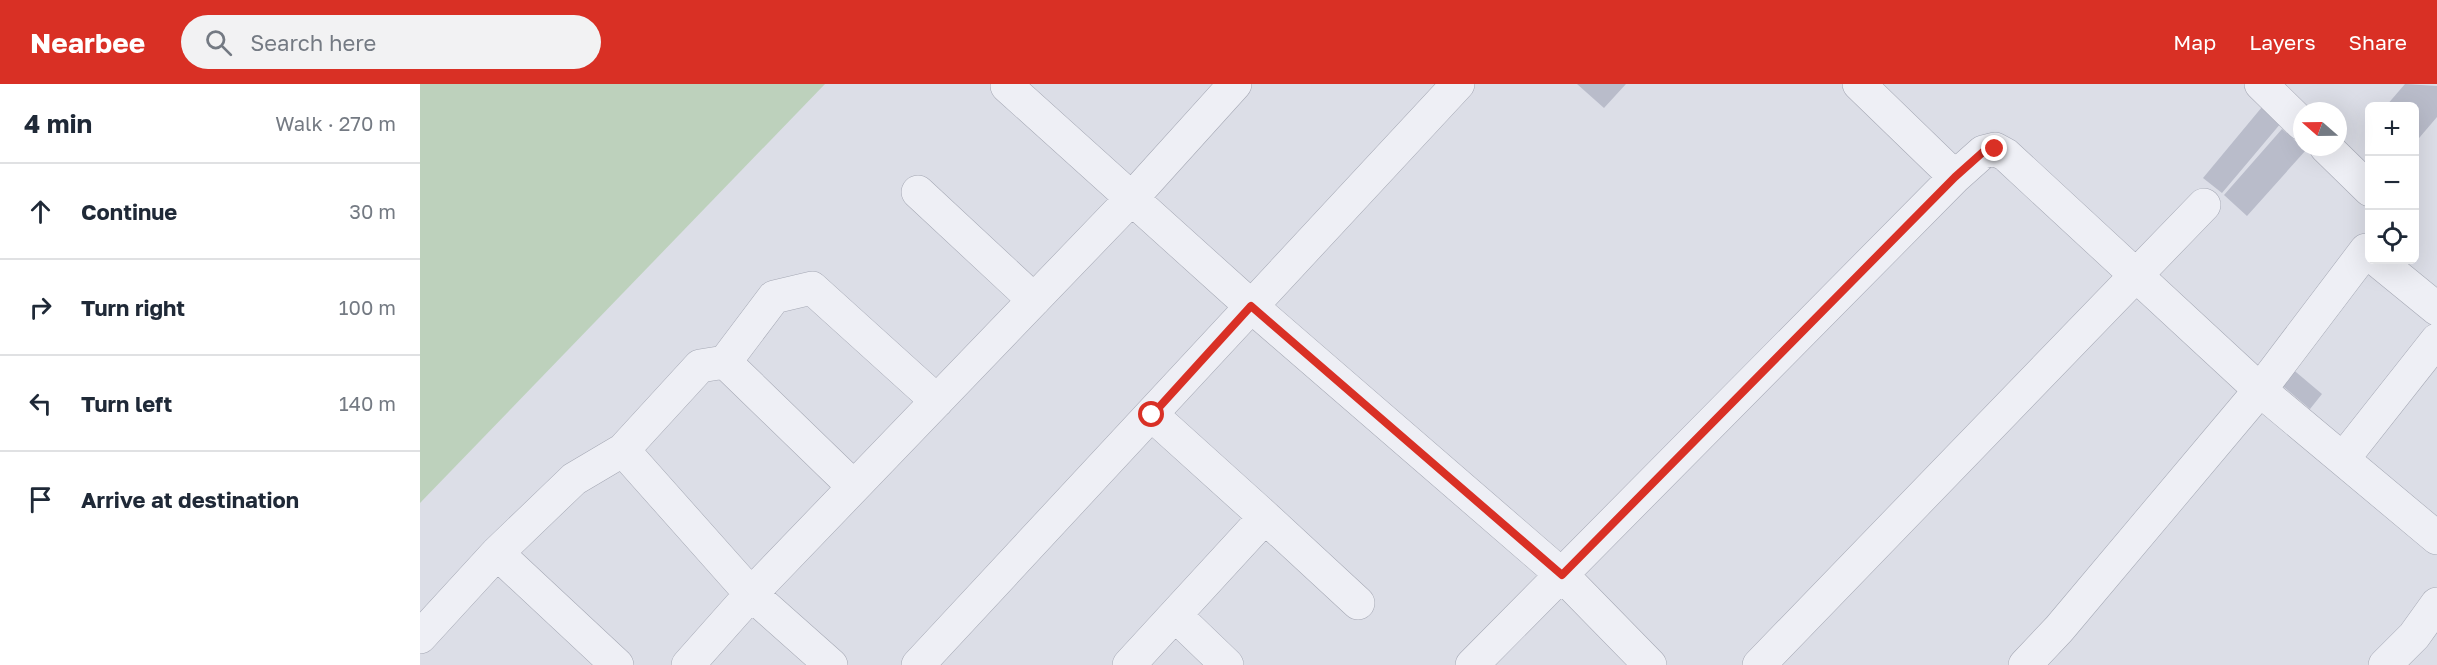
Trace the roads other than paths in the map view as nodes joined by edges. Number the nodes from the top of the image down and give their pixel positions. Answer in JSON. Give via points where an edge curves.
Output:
{"nodes":[{"id":1,"x":1235,"y":84,"type":"edge"},
{"id":2,"x":1858,"y":84,"type":"edge"},
{"id":3,"x":2261,"y":84,"type":"edge"},
{"id":4,"x":1007,"y":86,"type":"dead end"},
{"id":5,"x":1442,"y":90,"type":"edge"},
{"id":6,"x":2293,"y":115,"type":"edge"},
{"id":7,"x":2335,"y":156,"type":"edge"},
{"id":8,"x":1955,"y":177,"type":"junction"},
{"id":9,"x":2365,"y":185,"type":"edge"},
{"id":10,"x":918,"y":192,"type":"dead end"},
{"id":11,"x":1132,"y":198,"type":"junction"},
{"id":12,"x":2204,"y":205,"type":"dead end"},
{"id":13,"x":2365,"y":259,"type":"edge"},
{"id":14,"x":2385,"y":264,"type":"edge"},
{"id":15,"x":2134,"y":276,"type":"junction"},
{"id":16,"x":1034,"y":300,"type":"junction"},
{"id":17,"x":1251,"y":306,"type":"junction"},
{"id":18,"x":2436,"y":306,"type":"edge"},
{"id":19,"x":2437,"y":340,"type":"edge"},
{"id":20,"x":725,"y":362,"type":"junction"},
{"id":21,"x":2260,"y":390,"type":"junction"},
{"id":22,"x":937,"y":401,"type":"junction"},
{"id":23,"x":1152,"y":415,"type":"junction"},
{"id":24,"x":623,"y":450,"type":"junction"},
{"id":25,"x":2343,"y":459,"type":"junction"},
{"id":26,"x":854,"y":487,"type":"junction"},
{"id":27,"x":1265,"y":518,"type":"junction"},
{"id":28,"x":2437,"y":538,"type":"edge"},
{"id":29,"x":497,"y":553,"type":"junction"},
{"id":30,"x":1562,"y":575,"type":"junction"},
{"id":31,"x":751,"y":594,"type":"junction"},
{"id":32,"x":1358,"y":603,"type":"dead end"},
{"id":33,"x":2437,"y":604,"type":"edge"},
{"id":34,"x":1175,"y":615,"type":"junction"},
{"id":35,"x":420,"y":637,"type":"edge"},
{"id":36,"x":2401,"y":660,"type":"edge"},
{"id":37,"x":618,"y":665,"type":"edge"},
{"id":38,"x":688,"y":665,"type":"edge"},
{"id":39,"x":831,"y":665,"type":"edge"},
{"id":40,"x":918,"y":665,"type":"edge"},
{"id":41,"x":1129,"y":665,"type":"edge"},
{"id":42,"x":1227,"y":665,"type":"edge"},
{"id":43,"x":1472,"y":665,"type":"edge"},
{"id":44,"x":1650,"y":665,"type":"edge"},
{"id":45,"x":1759,"y":665,"type":"edge"},
{"id":46,"x":2025,"y":665,"type":"edge"}],
"edges":[{"from":1,"to":11,"type":"street"},
{"from":2,"to":8,"type":"street"},
{"from":3,"to":6,"type":"street"},
{"from":4,"to":11,"type":"street"},
{"from":5,"to":17,"type":"street"},
{"from":7,"to":9,"type":"street"},
{"from":8,"to":15,"type":"street","via":[[1983,152],[1995,149]]},
{"from":8,"to":30,"type":"street"},
{"from":10,"to":16,"type":"street"},
{"from":11,"to":16,"type":"street"},
{"from":11,"to":17,"type":"street"},
{"from":12,"to":15,"type":"street"},
{"from":13,"to":21,"type":"street"},
{"from":14,"to":18,"type":"street"},
{"from":15,"to":21,"type":"street"},
{"from":15,"to":45,"type":"street"},
{"from":16,"to":22,"type":"street"},
{"from":17,"to":23,"type":"street"},
{"from":17,"to":30,"type":"street"},
{"from":19,"to":25,"type":"street"},
{"from":20,"to":22,"type":"street","via":[[774,297],[812,288]]},
{"from":20,"to":24,"type":"street","via":[[700,366]]},
{"from":20,"to":26,"type":"street"},
{"from":21,"to":25,"type":"street"},
{"from":21,"to":46,"type":"street"},
{"from":22,"to":26,"type":"street"},
{"from":23,"to":27,"type":"street"},
{"from":23,"to":40,"type":"street"},
{"from":24,"to":29,"type":"street","via":[[574,479]]},
{"from":24,"to":31,"type":"street"},
{"from":25,"to":28,"type":"street"},
{"from":26,"to":31,"type":"street"},
{"from":27,"to":32,"type":"street"},
{"from":27,"to":34,"type":"street"},
{"from":29,"to":35,"type":"street"},
{"from":29,"to":37,"type":"street"},
{"from":30,"to":43,"type":"street"},
{"from":30,"to":44,"type":"street"},
{"from":31,"to":38,"type":"street"},
{"from":31,"to":39,"type":"street"},
{"from":33,"to":36,"type":"street"},
{"from":34,"to":41,"type":"street"},
{"from":34,"to":42,"type":"street"}]}
